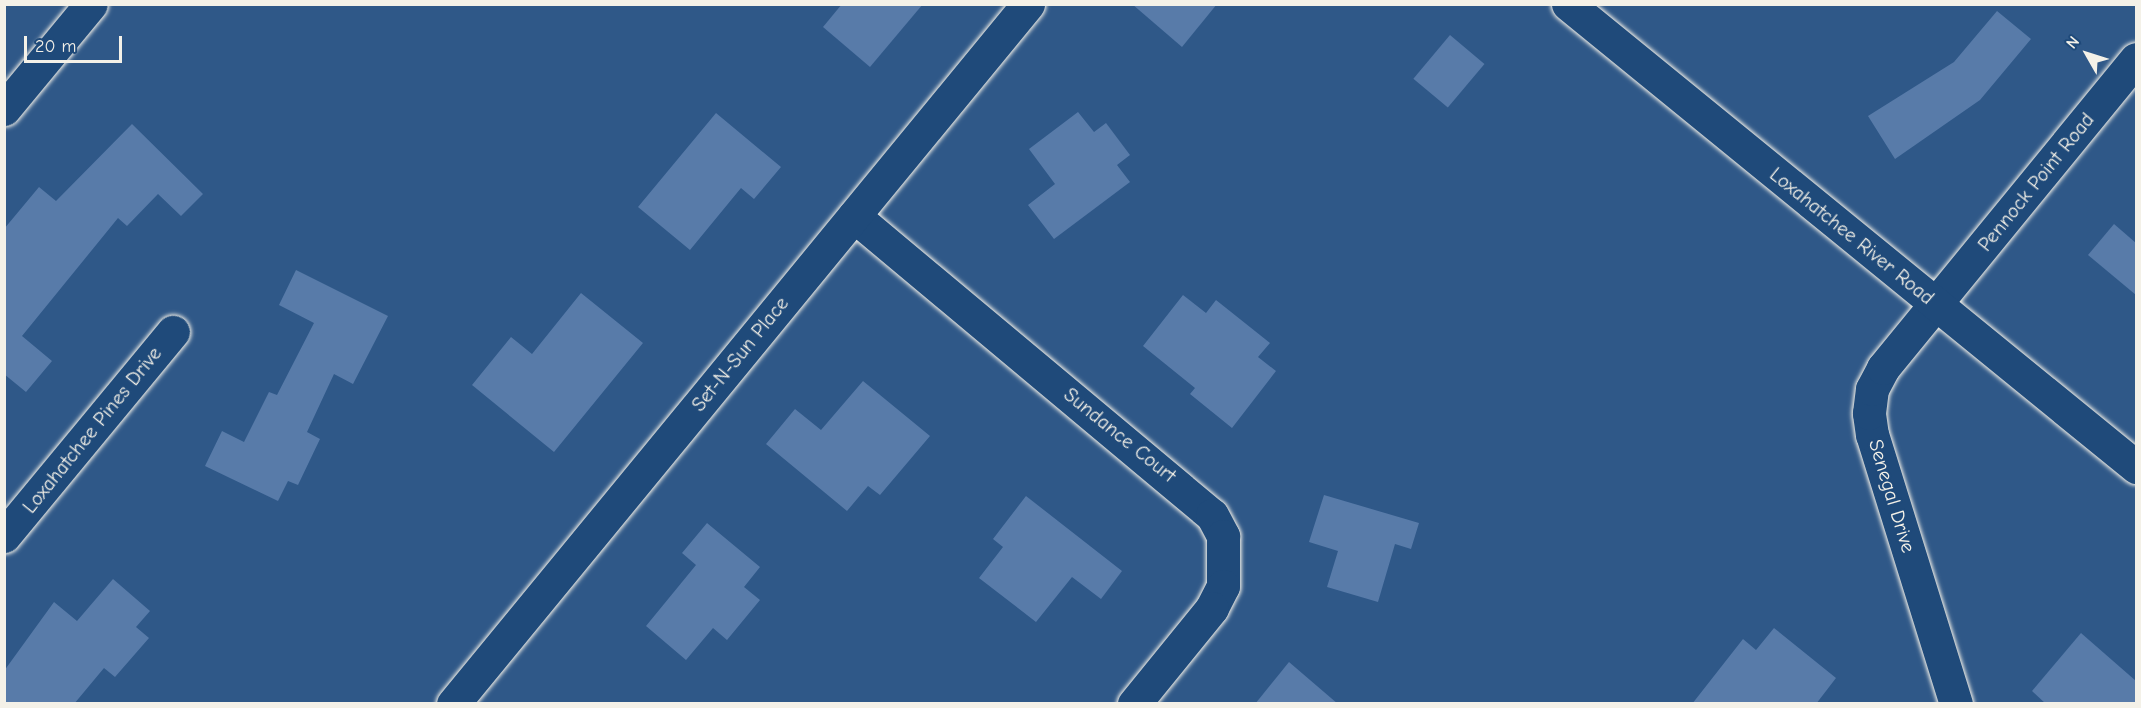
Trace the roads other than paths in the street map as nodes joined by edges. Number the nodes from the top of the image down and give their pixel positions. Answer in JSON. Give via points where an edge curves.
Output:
{"nodes":[{"id":1,"x":91,"y":4,"type":"edge"},
{"id":2,"x":1028,"y":4,"type":"edge"},
{"id":3,"x":1568,"y":4,"type":"edge"},
{"id":4,"x":2136,"y":59,"type":"edge"},
{"id":5,"x":4,"y":109,"type":"edge"},
{"id":6,"x":854,"y":216,"type":"junction"},
{"id":7,"x":1936,"y":304,"type":"junction"},
{"id":8,"x":173,"y":332,"type":"dead end"},
{"id":9,"x":2136,"y":468,"type":"edge"},
{"id":10,"x":7,"y":528,"type":"edge"},
{"id":11,"x":453,"y":704,"type":"edge"},
{"id":12,"x":1134,"y":704,"type":"edge"},
{"id":13,"x":1956,"y":704,"type":"edge"}],
"edges":[{"from":1,"to":5,"type":"street"},
{"from":2,"to":6,"type":"street","name":"Set-N-Sun Place"},
{"from":3,"to":7,"type":"street","name":"Loxahatchee River Road"},
{"from":4,"to":7,"type":"street","name":"Pennock Point Road"},
{"from":6,"to":11,"type":"street","name":"Set-N-Sun Place"},
{"from":6,"to":12,"type":"street","name":"Sundance Court","via":[[1212,514],[1223,537],[1223,586],[1212,608]]},
{"from":7,"to":9,"type":"street","name":"Loxahatchee River Road"},
{"from":7,"to":13,"type":"street","name":"Senegal Drive","via":[[1883,368],[1872,389],[1869,413]]},
{"from":8,"to":10,"type":"street","name":"Loxahatchee Pines Drive"}]}
